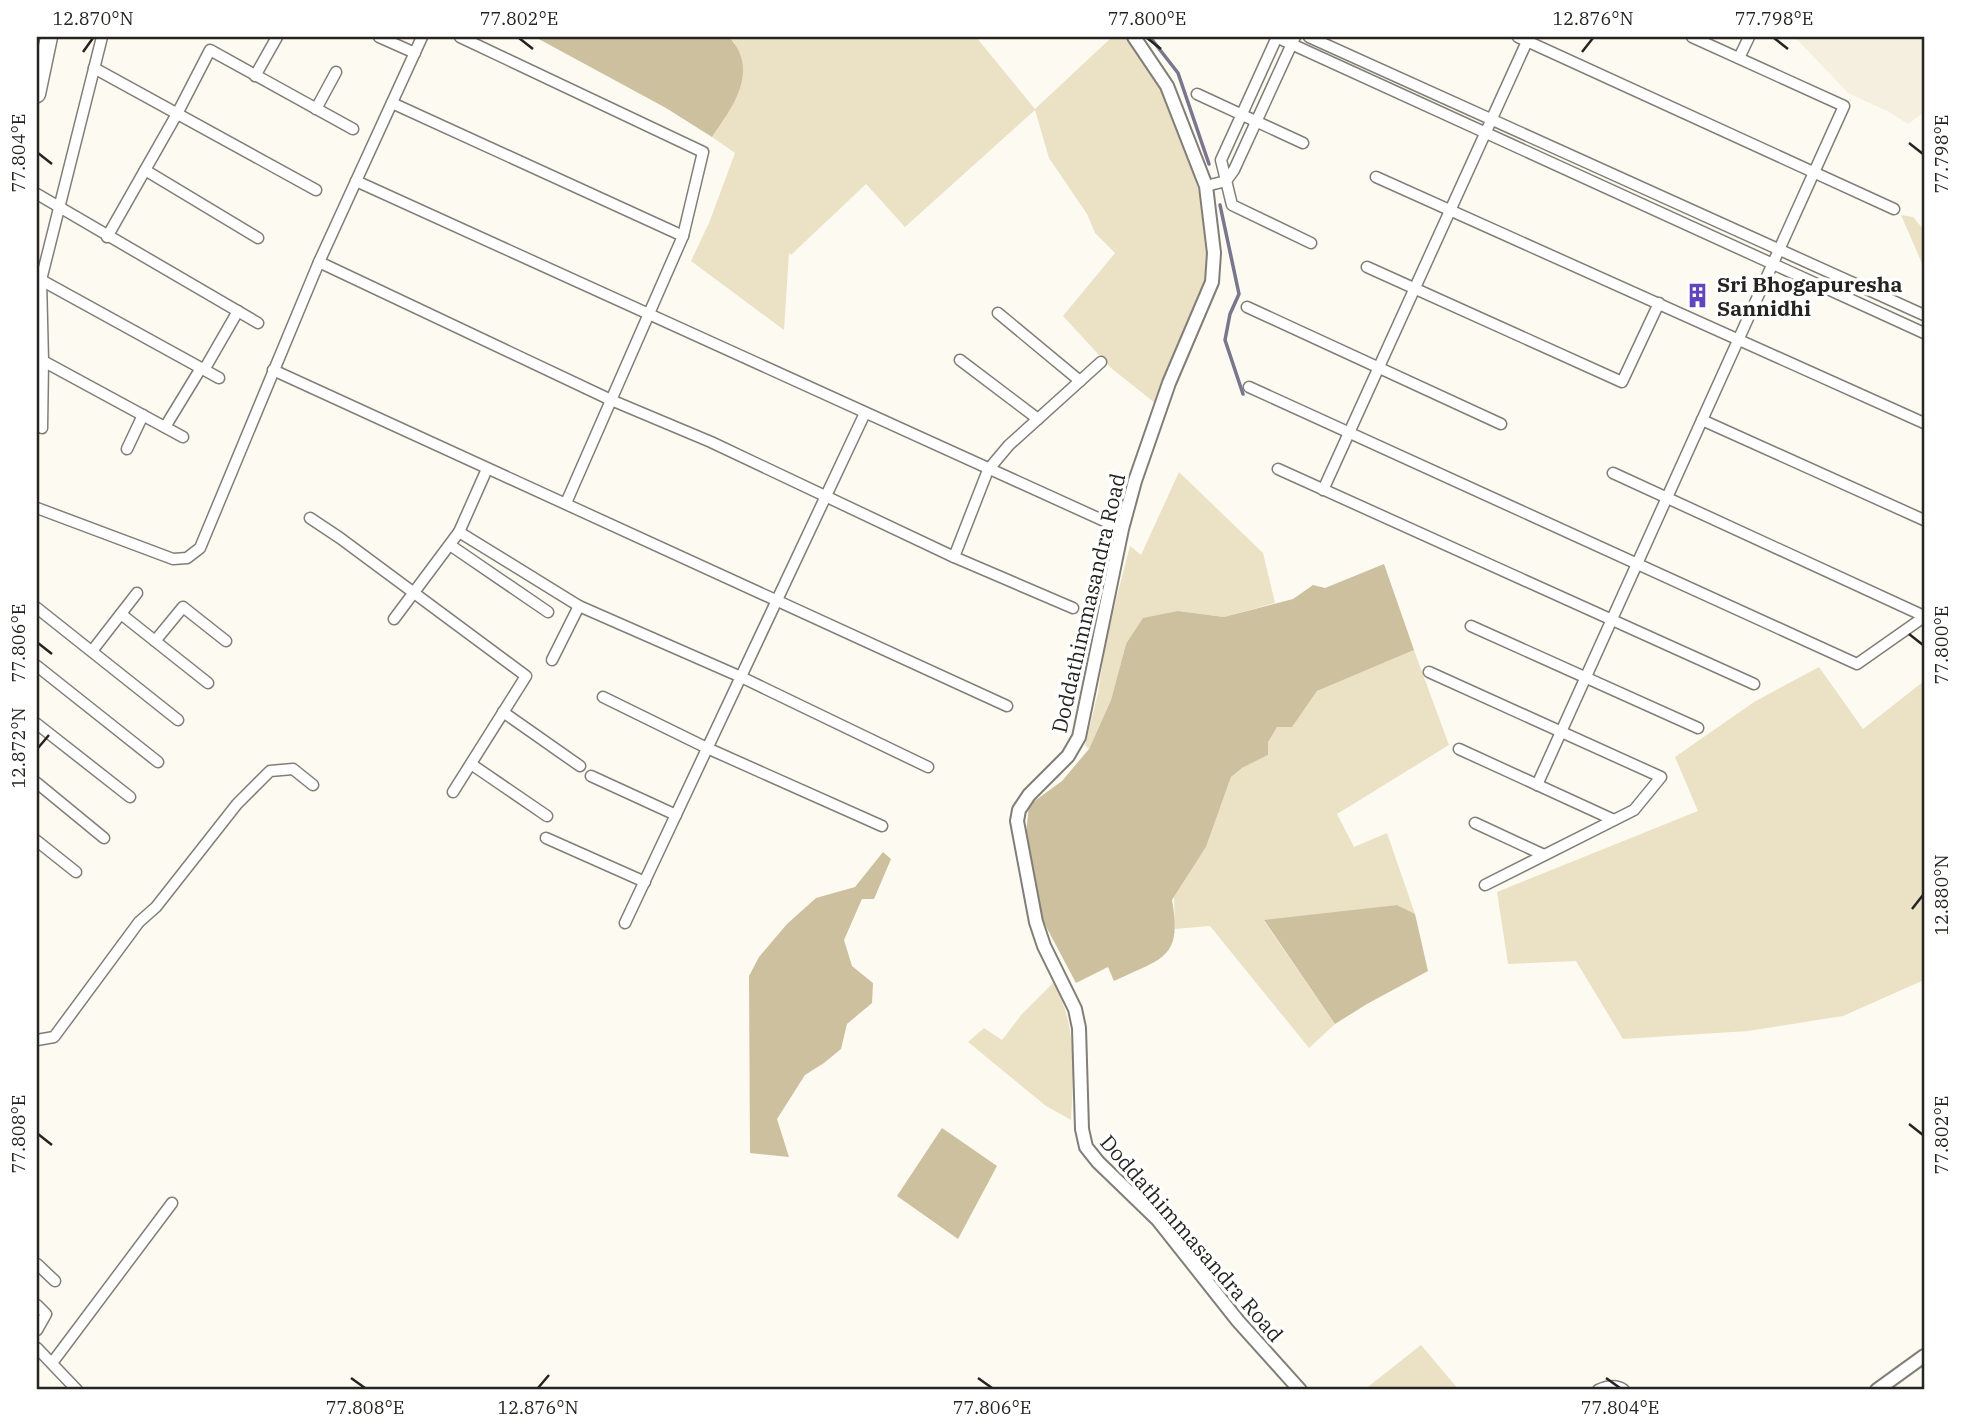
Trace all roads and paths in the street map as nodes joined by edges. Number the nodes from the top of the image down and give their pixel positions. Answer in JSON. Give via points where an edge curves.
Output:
{"nodes":[{"id":1,"x":49,"y":37,"type":"edge"},
{"id":2,"x":102,"y":37,"type":"edge"},
{"id":3,"x":277,"y":37,"type":"edge"},
{"id":4,"x":379,"y":37,"type":"edge"},
{"id":5,"x":422,"y":37,"type":"edge"},
{"id":6,"x":460,"y":37,"type":"edge"},
{"id":7,"x":1134,"y":37,"type":"edge"},
{"id":8,"x":1277,"y":37,"type":"edge"},
{"id":9,"x":1309,"y":37,"type":"edge"},
{"id":10,"x":1692,"y":37,"type":"edge"},
{"id":11,"x":1749,"y":37,"type":"edge"},
{"id":12,"x":1525,"y":38,"type":"edge"},
{"id":13,"x":1293,"y":40,"type":"edge"},
{"id":14,"x":415,"y":53,"type":"junction"},
{"id":15,"x":1739,"y":58,"type":"junction"},
{"id":16,"x":94,"y":68,"type":"junction"},
{"id":17,"x":336,"y":72,"type":"dead end"},
{"id":18,"x":254,"y":76,"type":"junction"},
{"id":19,"x":37,"y":94,"type":"edge"},
{"id":20,"x":1197,"y":94,"type":"dead end"},
{"id":21,"x":392,"y":103,"type":"junction"},
{"id":22,"x":316,"y":109,"type":"junction"},
{"id":23,"x":178,"y":112,"type":"junction"},
{"id":24,"x":1242,"y":115,"type":"junction"},
{"id":25,"x":1492,"y":119,"type":"junction"},
{"id":26,"x":1256,"y":121,"type":"junction"},
{"id":27,"x":352,"y":129,"type":"dead end"},
{"id":28,"x":1486,"y":132,"type":"junction"},
{"id":29,"x":1303,"y":143,"type":"dead end"},
{"id":30,"x":145,"y":170,"type":"junction"},
{"id":31,"x":1814,"y":172,"type":"junction"},
{"id":32,"x":1377,"y":177,"type":"dead end"},
{"id":33,"x":356,"y":181,"type":"junction"},
{"id":34,"x":1226,"y":181,"type":"junction"},
{"id":35,"x":1206,"y":186,"type":"junction"},
{"id":36,"x":316,"y":190,"type":"dead end"},
{"id":37,"x":37,"y":194,"type":"edge"},
{"id":38,"x":59,"y":206,"type":"junction"},
{"id":39,"x":1451,"y":209,"type":"junction"},
{"id":40,"x":1894,"y":209,"type":"dead end"},
{"id":41,"x":683,"y":236,"type":"junction"},
{"id":42,"x":107,"y":237,"type":"junction"},
{"id":43,"x":258,"y":237,"type":"dead end"},
{"id":44,"x":1311,"y":243,"type":"dead end"},
{"id":45,"x":1779,"y":249,"type":"junction"},
{"id":46,"x":319,"y":262,"type":"junction"},
{"id":47,"x":1772,"y":264,"type":"junction"},
{"id":48,"x":1367,"y":267,"type":"dead end"},
{"id":49,"x":41,"y":280,"type":"junction"},
{"id":50,"x":1415,"y":288,"type":"junction"},
{"id":51,"x":1659,"y":303,"type":"junction"},
{"id":52,"x":1247,"y":307,"type":"dead end"},
{"id":53,"x":238,"y":311,"type":"junction"},
{"id":54,"x":998,"y":313,"type":"dead end"},
{"id":55,"x":649,"y":314,"type":"junction"},
{"id":56,"x":1924,"y":315,"type":"edge"},
{"id":57,"x":258,"y":323,"type":"dead end"},
{"id":58,"x":1924,"y":333,"type":"edge"},
{"id":59,"x":1738,"y":339,"type":"junction"},
{"id":60,"x":41,"y":356,"type":"edge"},
{"id":61,"x":960,"y":360,"type":"dead end"},
{"id":62,"x":1101,"y":362,"type":"dead end"},
{"id":63,"x":1379,"y":368,"type":"junction"},
{"id":64,"x":203,"y":369,"type":"junction"},
{"id":65,"x":273,"y":370,"type":"junction"},
{"id":66,"x":219,"y":378,"type":"dead end"},
{"id":67,"x":1080,"y":381,"type":"junction"},
{"id":68,"x":1249,"y":387,"type":"dead end"},
{"id":69,"x":611,"y":400,"type":"junction"},
{"id":70,"x":865,"y":413,"type":"junction"},
{"id":71,"x":143,"y":415,"type":"junction"},
{"id":72,"x":1038,"y":419,"type":"junction"},
{"id":73,"x":1702,"y":420,"type":"junction"},
{"id":74,"x":1924,"y":423,"type":"edge"},
{"id":75,"x":1501,"y":424,"type":"dead end"},
{"id":76,"x":164,"y":427,"type":"junction"},
{"id":77,"x":42,"y":428,"type":"dead end"},
{"id":78,"x":1349,"y":434,"type":"junction"},
{"id":79,"x":184,"y":437,"type":"dead end"},
{"id":80,"x":127,"y":449,"type":"dead end"},
{"id":81,"x":487,"y":469,"type":"junction"},
{"id":82,"x":1278,"y":469,"type":"dead end"},
{"id":83,"x":988,"y":470,"type":"junction"},
{"id":84,"x":1613,"y":473,"type":"dead end"},
{"id":85,"x":1324,"y":490,"type":"junction"},
{"id":86,"x":825,"y":497,"type":"junction"},
{"id":87,"x":1667,"y":498,"type":"junction"},
{"id":88,"x":566,"y":503,"type":"junction"},
{"id":89,"x":37,"y":508,"type":"edge"},
{"id":90,"x":310,"y":518,"type":"dead end"},
{"id":91,"x":1924,"y":520,"type":"edge"},
{"id":92,"x":1122,"y":529,"type":"junction"},
{"id":93,"x":459,"y":532,"type":"junction"},
{"id":94,"x":450,"y":545,"type":"junction"},
{"id":95,"x":954,"y":556,"type":"junction"},
{"id":96,"x":1637,"y":564,"type":"junction"},
{"id":97,"x":136,"y":593,"type":"dead end"},
{"id":98,"x":414,"y":593,"type":"junction"},
{"id":99,"x":778,"y":598,"type":"junction"},
{"id":100,"x":579,"y":606,"type":"junction"},
{"id":101,"x":37,"y":608,"type":"edge"},
{"id":102,"x":1073,"y":608,"type":"dead end"},
{"id":103,"x":548,"y":612,"type":"dead end"},
{"id":104,"x":121,"y":614,"type":"junction"},
{"id":105,"x":1924,"y":616,"type":"edge"},
{"id":106,"x":394,"y":619,"type":"dead end"},
{"id":107,"x":1612,"y":620,"type":"junction"},
{"id":108,"x":1471,"y":626,"type":"dead end"},
{"id":109,"x":155,"y":641,"type":"junction"},
{"id":110,"x":226,"y":641,"type":"dead end"},
{"id":111,"x":92,"y":652,"type":"junction"},
{"id":112,"x":552,"y":660,"type":"dead end"},
{"id":113,"x":37,"y":666,"type":"edge"},
{"id":114,"x":1429,"y":672,"type":"dead end"},
{"id":115,"x":741,"y":677,"type":"junction"},
{"id":116,"x":1586,"y":677,"type":"junction"},
{"id":117,"x":208,"y":683,"type":"dead end"},
{"id":118,"x":1754,"y":684,"type":"dead end"},
{"id":119,"x":603,"y":697,"type":"dead end"},
{"id":120,"x":1007,"y":706,"type":"dead end"},
{"id":121,"x":503,"y":712,"type":"junction"},
{"id":122,"x":178,"y":720,"type":"dead end"},
{"id":123,"x":37,"y":724,"type":"edge"},
{"id":124,"x":1698,"y":728,"type":"dead end"},
{"id":125,"x":1561,"y":732,"type":"junction"},
{"id":126,"x":707,"y":748,"type":"junction"},
{"id":127,"x":1458,"y":749,"type":"dead end"},
{"id":128,"x":158,"y":762,"type":"dead end"},
{"id":129,"x":471,"y":764,"type":"junction"},
{"id":130,"x":580,"y":766,"type":"dead end"},
{"id":131,"x":928,"y":767,"type":"dead end"},
{"id":132,"x":591,"y":776,"type":"dead end"},
{"id":133,"x":37,"y":783,"type":"edge"},
{"id":134,"x":313,"y":785,"type":"dead end"},
{"id":135,"x":1537,"y":785,"type":"junction"},
{"id":136,"x":453,"y":792,"type":"dead end"},
{"id":137,"x":131,"y":797,"type":"dead end"},
{"id":138,"x":676,"y":815,"type":"junction"},
{"id":139,"x":547,"y":816,"type":"dead end"},
{"id":140,"x":1614,"y":820,"type":"junction"},
{"id":141,"x":1475,"y":823,"type":"dead end"},
{"id":142,"x":882,"y":826,"type":"dead end"},
{"id":143,"x":104,"y":838,"type":"dead end"},
{"id":144,"x":547,"y":838,"type":"dead end"},
{"id":145,"x":37,"y":841,"type":"edge"},
{"id":146,"x":1544,"y":855,"type":"junction"},
{"id":147,"x":76,"y":872,"type":"dead end"},
{"id":148,"x":645,"y":882,"type":"junction"},
{"id":149,"x":1485,"y":885,"type":"dead end"},
{"id":150,"x":625,"y":923,"type":"dead end"},
{"id":151,"x":37,"y":1040,"type":"edge"},
{"id":152,"x":172,"y":1203,"type":"dead end"},
{"id":153,"x":37,"y":1264,"type":"edge"},
{"id":154,"x":55,"y":1281,"type":"dead end"},
{"id":155,"x":37,"y":1306,"type":"edge"},
{"id":156,"x":37,"y":1330,"type":"edge"},
{"id":157,"x":37,"y":1348,"type":"edge"},
{"id":158,"x":1924,"y":1356,"type":"edge"},
{"id":159,"x":52,"y":1363,"type":"junction"},
{"id":160,"x":77,"y":1390,"type":"edge"},
{"id":161,"x":1300,"y":1390,"type":"edge"},
{"id":162,"x":1598,"y":1390,"type":"edge"},
{"id":163,"x":1624,"y":1390,"type":"edge"},
{"id":164,"x":1877,"y":1390,"type":"edge"}],
"edges":[{"from":1,"to":19,"type":"highway"},
{"from":2,"to":16,"type":"street"},
{"from":3,"to":18,"type":"street"},
{"from":4,"to":14,"type":"street"},
{"from":5,"to":14,"type":"street"},
{"from":6,"to":41,"type":"street","via":[[703,152]]},
{"from":7,"to":35,"type":"street","name":"Doddathimmasandra Road","via":[[1167,86]]},
{"from":8,"to":13,"type":"street"},
{"from":8,"to":24,"type":"street"},
{"from":9,"to":25,"type":"street"},
{"from":10,"to":15,"type":"street"},
{"from":11,"to":15,"type":"street"},
{"from":12,"to":25,"type":"street"},
{"from":12,"to":31,"type":"street"},
{"from":13,"to":26,"type":"street"},
{"from":13,"to":28,"type":"street"},
{"from":14,"to":21,"type":"street"},
{"from":15,"to":31,"type":"street","via":[[1844,106]]},
{"from":16,"to":23,"type":"street"},
{"from":16,"to":38,"type":"street"},
{"from":17,"to":22,"type":"street"},
{"from":18,"to":22,"type":"street"},
{"from":18,"to":23,"type":"street","via":[[209,50]]},
{"from":20,"to":24,"type":"street"},
{"from":21,"to":33,"type":"street"},
{"from":21,"to":41,"type":"street"},
{"from":22,"to":27,"type":"street"},
{"from":23,"to":30,"type":"street"},
{"from":23,"to":36,"type":"street"},
{"from":24,"to":26,"type":"street"},
{"from":24,"to":34,"type":"street","via":[[1221,160]]},
{"from":25,"to":28,"type":"street"},
{"from":25,"to":45,"type":"street"},
{"from":26,"to":29,"type":"street"},
{"from":26,"to":34,"type":"street"},
{"from":28,"to":39,"type":"street"},
{"from":28,"to":47,"type":"street"},
{"from":30,"to":42,"type":"street"},
{"from":30,"to":43,"type":"street"},
{"from":31,"to":40,"type":"street"},
{"from":31,"to":45,"type":"street"},
{"from":32,"to":39,"type":"street"},
{"from":33,"to":46,"type":"street"},
{"from":33,"to":55,"type":"street"},
{"from":34,"to":35,"type":"street"},
{"from":34,"to":44,"type":"street","via":[[1231,205]]},
{"from":35,"to":92,"type":"street","name":"Doddathimmasandra Road","via":[[1214,253],[1212,282],[1169,383]]},
{"from":37,"to":38,"type":"street"},
{"from":38,"to":42,"type":"street"},
{"from":38,"to":49,"type":"street"},
{"from":39,"to":50,"type":"street"},
{"from":39,"to":51,"type":"street"},
{"from":41,"to":55,"type":"street"},
{"from":42,"to":53,"type":"street"},
{"from":45,"to":47,"type":"street"},
{"from":45,"to":56,"type":"street"},
{"from":46,"to":65,"type":"street"},
{"from":46,"to":69,"type":"street"},
{"from":47,"to":58,"type":"street"},
{"from":47,"to":59,"type":"street"},
{"from":48,"to":50,"type":"street"},
{"from":49,"to":60,"type":"street"},
{"from":49,"to":64,"type":"street"},
{"from":50,"to":51,"type":"street","via":[[1622,382]]},
{"from":50,"to":63,"type":"street"},
{"from":51,"to":59,"type":"street"},
{"from":52,"to":63,"type":"street"},
{"from":53,"to":57,"type":"street"},
{"from":53,"to":64,"type":"street"},
{"from":54,"to":67,"type":"street"},
{"from":55,"to":69,"type":"street"},
{"from":55,"to":70,"type":"street"},
{"from":59,"to":73,"type":"street"},
{"from":59,"to":74,"type":"street"},
{"from":60,"to":71,"type":"street"},
{"from":60,"to":77,"type":"street"},
{"from":61,"to":72,"type":"street"},
{"from":62,"to":67,"type":"street"},
{"from":63,"to":75,"type":"street"},
{"from":63,"to":78,"type":"street"},
{"from":64,"to":66,"type":"street"},
{"from":64,"to":76,"type":"street"},
{"from":65,"to":81,"type":"street"},
{"from":65,"to":89,"type":"street","via":[[200,548],[187,558],[173,559]]},
{"from":67,"to":72,"type":"street"},
{"from":68,"to":78,"type":"street"},
{"from":69,"to":86,"type":"street"},
{"from":69,"to":88,"type":"street"},
{"from":70,"to":83,"type":"street"},
{"from":70,"to":86,"type":"street"},
{"from":71,"to":76,"type":"street"},
{"from":71,"to":80,"type":"street"},
{"from":72,"to":83,"type":"street"},
{"from":73,"to":87,"type":"street"},
{"from":73,"to":91,"type":"street"},
{"from":76,"to":79,"type":"street"},
{"from":78,"to":85,"type":"street"},
{"from":78,"to":96,"type":"street"},
{"from":81,"to":88,"type":"street"},
{"from":81,"to":93,"type":"street"},
{"from":82,"to":85,"type":"street"},
{"from":83,"to":92,"type":"street"},
{"from":83,"to":95,"type":"street"},
{"from":84,"to":87,"type":"street"},
{"from":85,"to":107,"type":"street"},
{"from":86,"to":95,"type":"street"},
{"from":86,"to":99,"type":"street"},
{"from":87,"to":96,"type":"street"},
{"from":87,"to":105,"type":"street"},
{"from":88,"to":99,"type":"street"},
{"from":90,"to":98,"type":"street"},
{"from":92,"to":161,"type":"street","name":"Doddathimmasandra Road","via":[[1079,737],[1068,756],[1019,810],[1025,872],[1044,946],[1075,1009],[1086,1147],[1157,1220]]},
{"from":93,"to":94,"type":"street"},
{"from":93,"to":100,"type":"street"},
{"from":94,"to":98,"type":"street"},
{"from":94,"to":103,"type":"street"},
{"from":95,"to":102,"type":"street"},
{"from":96,"to":105,"type":"street","via":[[1857,664]]},
{"from":96,"to":107,"type":"street"},
{"from":97,"to":104,"type":"street"},
{"from":98,"to":106,"type":"street"},
{"from":98,"to":121,"type":"street","via":[[526,676]]},
{"from":99,"to":115,"type":"street"},
{"from":99,"to":120,"type":"street"},
{"from":100,"to":112,"type":"street"},
{"from":100,"to":115,"type":"street"},
{"from":101,"to":111,"type":"street"},
{"from":104,"to":109,"type":"street"},
{"from":104,"to":111,"type":"street"},
{"from":107,"to":116,"type":"street"},
{"from":107,"to":118,"type":"street"},
{"from":108,"to":116,"type":"street"},
{"from":109,"to":110,"type":"street","via":[[183,607]]},
{"from":109,"to":117,"type":"street"},
{"from":111,"to":122,"type":"street"},
{"from":113,"to":128,"type":"street"},
{"from":114,"to":125,"type":"street"},
{"from":115,"to":126,"type":"street"},
{"from":115,"to":131,"type":"street"},
{"from":116,"to":124,"type":"street"},
{"from":116,"to":125,"type":"street"},
{"from":119,"to":126,"type":"street"},
{"from":121,"to":129,"type":"street"},
{"from":121,"to":130,"type":"street"},
{"from":123,"to":137,"type":"street"},
{"from":125,"to":135,"type":"street"},
{"from":125,"to":140,"type":"street","via":[[1661,777],[1634,810]]},
{"from":126,"to":138,"type":"street"},
{"from":126,"to":142,"type":"street"},
{"from":127,"to":135,"type":"street"},
{"from":129,"to":136,"type":"street"},
{"from":129,"to":139,"type":"street"},
{"from":132,"to":138,"type":"street"},
{"from":133,"to":143,"type":"street"},
{"from":134,"to":151,"type":"street","via":[[293,769],[270,771],[139,922],[54,1037]]},
{"from":135,"to":140,"type":"street"},
{"from":138,"to":148,"type":"street"},
{"from":140,"to":146,"type":"street"},
{"from":141,"to":146,"type":"street"},
{"from":144,"to":148,"type":"street"},
{"from":145,"to":147,"type":"street"},
{"from":146,"to":149,"type":"street"},
{"from":148,"to":150,"type":"street"},
{"from":152,"to":159,"type":"street"},
{"from":153,"to":154,"type":"street"},
{"from":155,"to":156,"type":"street","via":[[46,1314]]},
{"from":157,"to":159,"type":"street"},
{"from":158,"to":164,"type":"street"},
{"from":159,"to":160,"type":"street"},
{"from":162,"to":163,"type":"street","via":[[1607,1386]]}]}
